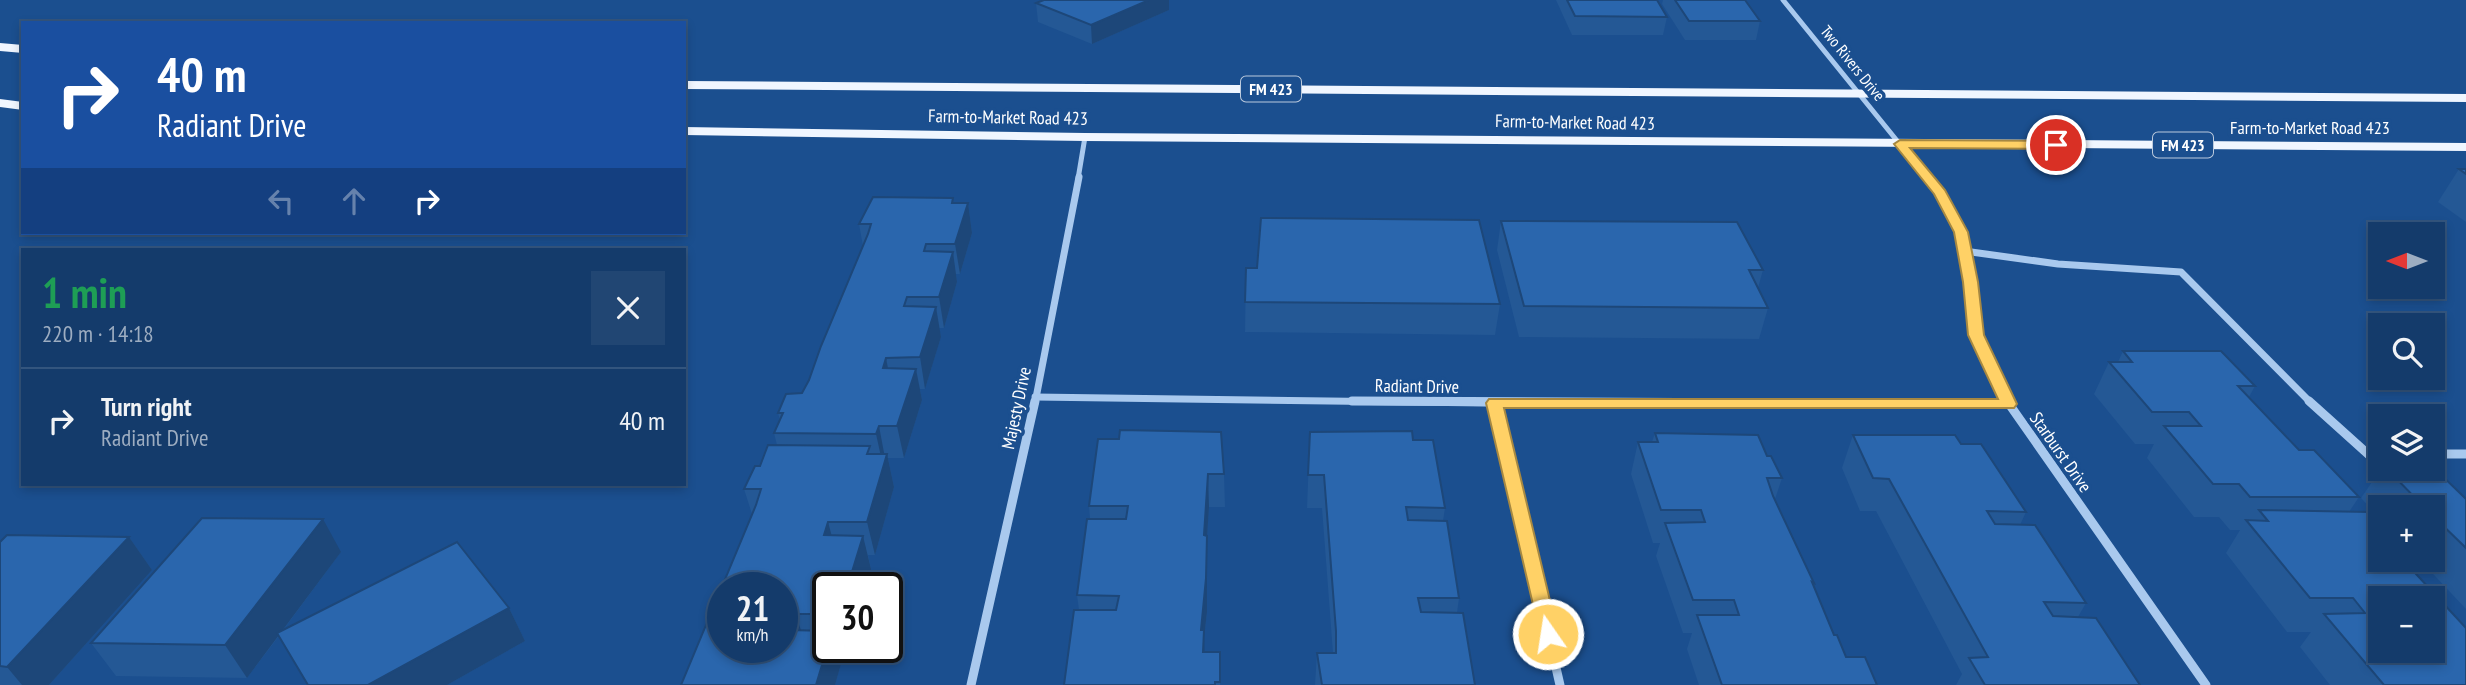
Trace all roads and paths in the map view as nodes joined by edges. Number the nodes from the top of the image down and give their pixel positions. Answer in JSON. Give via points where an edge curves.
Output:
{"nodes":[{"id":1,"x":1783,"y":0,"type":"edge"},
{"id":2,"x":0,"y":47,"type":"edge"},
{"id":3,"x":21,"y":50,"type":"edge"},
{"id":4,"x":686,"y":85,"type":"edge"},
{"id":5,"x":1858,"y":93,"type":"junction"},
{"id":6,"x":2466,"y":98,"type":"edge"},
{"id":7,"x":0,"y":103,"type":"edge"},
{"id":8,"x":21,"y":106,"type":"edge"},
{"id":9,"x":686,"y":131,"type":"edge"},
{"id":10,"x":1085,"y":137,"type":"junction"},
{"id":11,"x":1900,"y":144,"type":"junction"},
{"id":12,"x":2466,"y":147,"type":"edge"},
{"id":13,"x":1964,"y":250,"type":"junction"},
{"id":14,"x":1035,"y":397,"type":"junction"},
{"id":15,"x":1495,"y":403,"type":"junction"},
{"id":16,"x":2008,"y":404,"type":"junction"},
{"id":17,"x":2368,"y":454,"type":"edge"},
{"id":18,"x":2445,"y":454,"type":"edge"},
{"id":19,"x":2466,"y":454,"type":"edge"},
{"id":20,"x":971,"y":685,"type":"edge"},
{"id":21,"x":1560,"y":685,"type":"edge"},
{"id":22,"x":2206,"y":685,"type":"edge"}],
"edges":[{"from":1,"to":5,"type":"street","name":"Two Rivers Drive"},
{"from":2,"to":3,"type":"main road"},
{"from":4,"to":5,"type":"main road","name":"Farm-to-Market Road 423","number":"FM 423"},
{"from":5,"to":6,"type":"main road","name":"Farm-to-Market Road 423","number":"FM 423"},
{"from":5,"to":11,"type":"street","name":"Two Rivers Drive"},
{"from":7,"to":8,"type":"main road"},
{"from":9,"to":10,"type":"main road","name":"Farm-to-Market Road 423","number":"FM 423"},
{"from":10,"to":11,"type":"main road","name":"Farm-to-Market Road 423","number":"FM 423"},
{"from":10,"to":14,"type":"street","name":"Majesty Drive"},
{"from":11,"to":12,"type":"main road","name":"Farm-to-Market Road 423","number":"FM 423"},
{"from":11,"to":13,"type":"street","name":"Starburst Drive","via":[[1940,193],[1961,232]]},
{"from":13,"to":16,"type":"street","name":"Starburst Drive","via":[[1976,335]]},
{"from":13,"to":17,"type":"street","via":[[2058,264],[2181,272],[2286,380]]},
{"from":14,"to":15,"type":"street","name":"Radiant Drive"},
{"from":14,"to":20,"type":"street","name":"Majesty Drive"},
{"from":15,"to":16,"type":"street","name":"Radiant Drive"},
{"from":15,"to":21,"type":"street"},
{"from":16,"to":22,"type":"street","name":"Starburst Drive"},
{"from":18,"to":19,"type":"street"}]}
